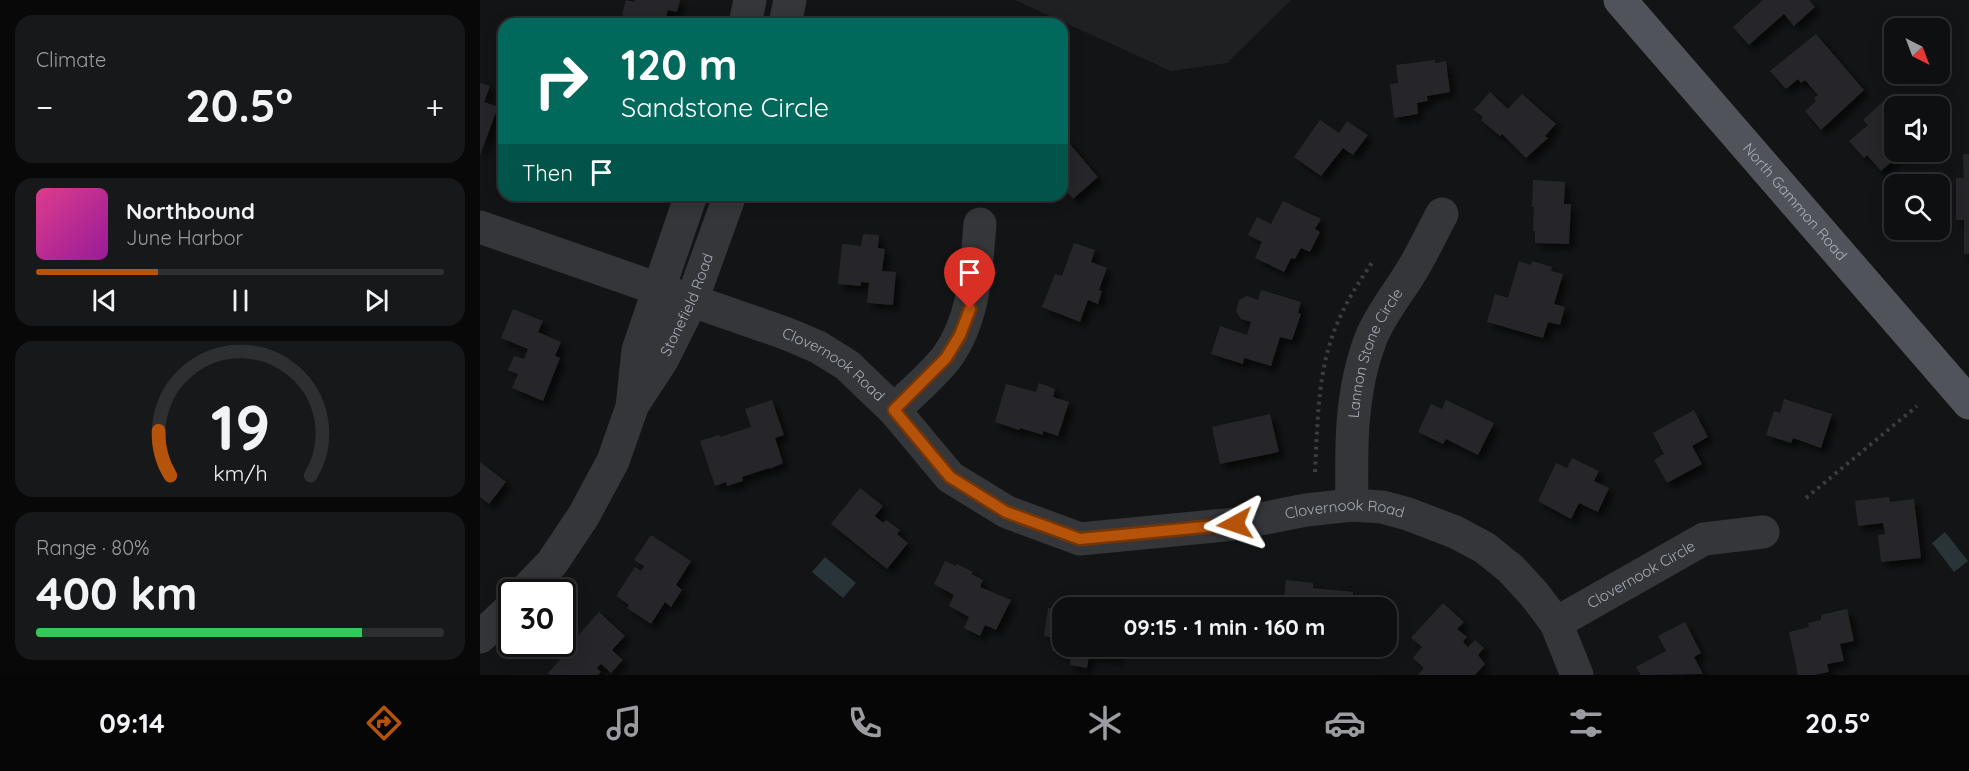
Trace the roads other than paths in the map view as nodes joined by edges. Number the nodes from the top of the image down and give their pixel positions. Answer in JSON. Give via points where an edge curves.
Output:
{"nodes":[{"id":1,"x":750,"y":0,"type":"edge"},
{"id":2,"x":790,"y":0,"type":"edge"},
{"id":3,"x":1620,"y":0,"type":"edge"},
{"id":4,"x":746,"y":18,"type":"edge"},
{"id":5,"x":786,"y":18,"type":"edge"},
{"id":6,"x":690,"y":201,"type":"edge"},
{"id":7,"x":728,"y":201,"type":"edge"},
{"id":8,"x":1442,"y":214,"type":"dead end"},
{"id":9,"x":980,"y":224,"type":"dead end"},
{"id":10,"x":480,"y":227,"type":"edge"},
{"id":11,"x":658,"y":288,"type":"junction"},
{"id":12,"x":692,"y":300,"type":"junction"},
{"id":13,"x":1969,"y":403,"type":"edge"},
{"id":14,"x":632,"y":407,"type":"junction"},
{"id":15,"x":894,"y":410,"type":"junction"},
{"id":16,"x":1352,"y":505,"type":"junction"},
{"id":17,"x":1763,"y":532,"type":"dead end"},
{"id":18,"x":536,"y":579,"type":"edge"},
{"id":19,"x":498,"y":620,"type":"edge"},
{"id":20,"x":1556,"y":623,"type":"junction"},
{"id":21,"x":480,"y":637,"type":"edge"},
{"id":22,"x":1577,"y":675,"type":"edge"}],
"edges":[{"from":1,"to":4,"type":"street"},
{"from":2,"to":5,"type":"street"},
{"from":3,"to":13,"type":"main road","name":"North Gammon Road"},
{"from":6,"to":11,"type":"street","name":"Stonefield Road"},
{"from":7,"to":12,"type":"street","name":"Stonefield Road"},
{"from":8,"to":16,"type":"street","name":"Lannon Stone Circle","via":[[1372,335],[1360,370],[1353,408]]},
{"from":9,"to":15,"type":"street","via":[[976,278],[960,335],[946,358]]},
{"from":10,"to":11,"type":"street","name":"Clovernook Road"},
{"from":11,"to":12,"type":"street","name":"Clovernook Road"},
{"from":11,"to":14,"type":"street","name":"Stonefield Road","via":[[638,350]]},
{"from":12,"to":14,"type":"street","name":"Stonefield Road","via":[[662,360]]},
{"from":12,"to":15,"type":"street","name":"Clovernook Road","via":[[818,347],[847,366]]},
{"from":14,"to":18,"type":"street","name":"Stonefield Road","via":[[613,461],[584,515]]},
{"from":15,"to":16,"type":"street","name":"Clovernook Road","via":[[950,477],[1006,512],[1080,539],[1235,524]]},
{"from":16,"to":20,"type":"street","name":"Clovernook Road","via":[[1408,514],[1485,548],[1511,569]]},
{"from":17,"to":20,"type":"street","name":"Clovernook Circle","via":[[1704,539]]},
{"from":19,"to":21,"type":"street"},
{"from":20,"to":22,"type":"street","name":"Clovernook Road"}]}
